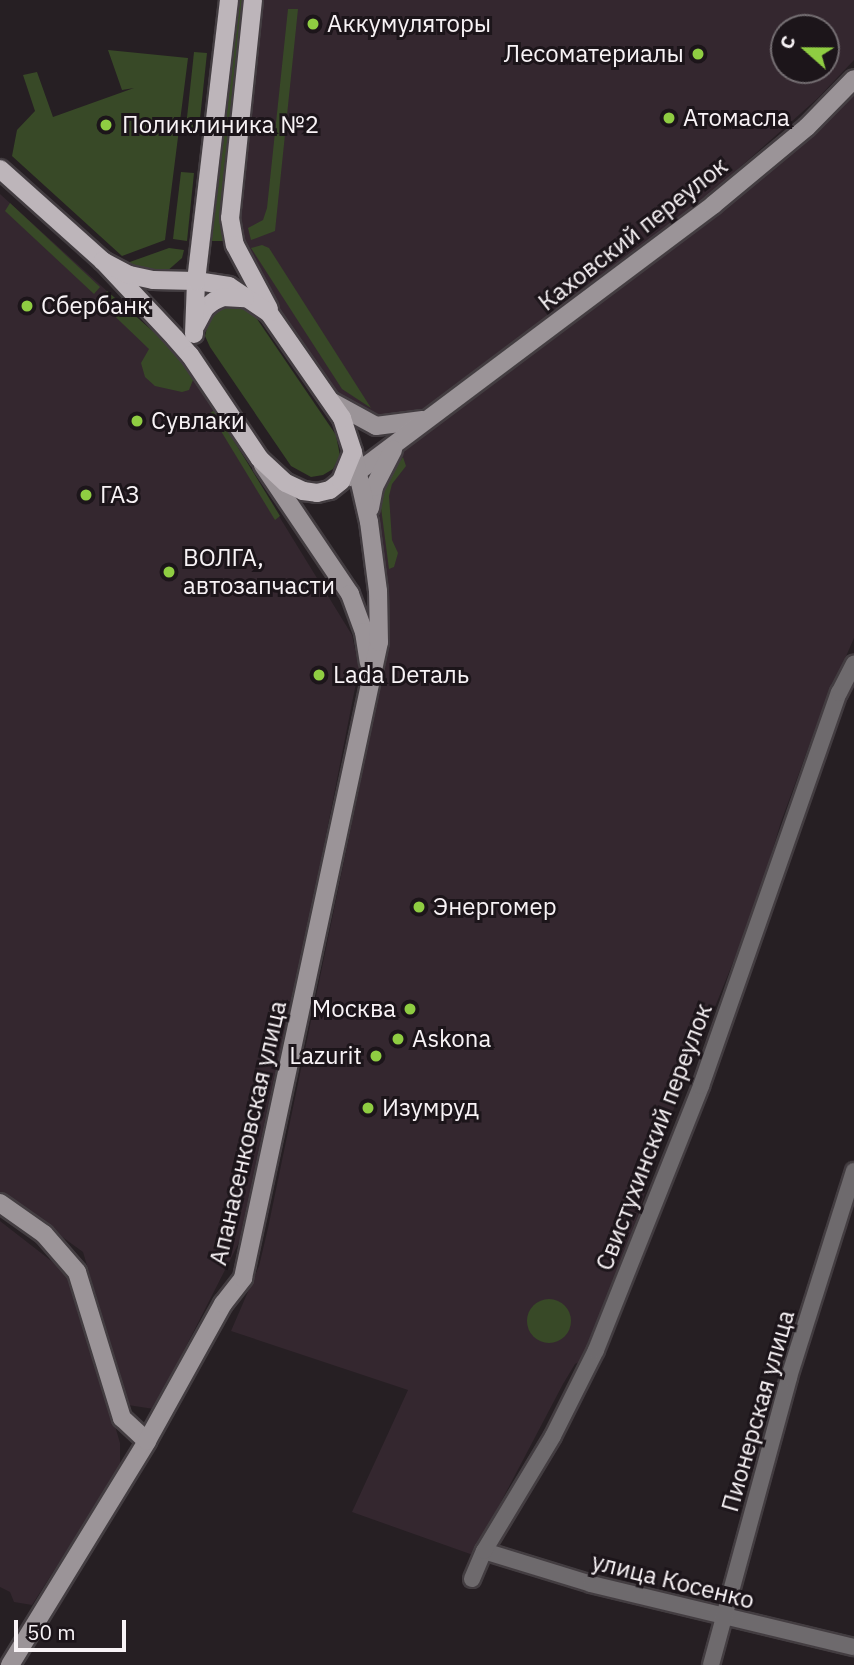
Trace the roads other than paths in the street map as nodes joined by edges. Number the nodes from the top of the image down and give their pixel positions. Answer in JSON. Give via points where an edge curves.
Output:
{"nodes":[{"id":1,"x":229,"y":0,"type":"edge"},
{"id":2,"x":253,"y":0,"type":"edge"},
{"id":3,"x":854,"y":79,"type":"edge"},
{"id":4,"x":0,"y":169,"type":"edge"},
{"id":5,"x":200,"y":246,"type":"junction"},
{"id":6,"x":103,"y":261,"type":"junction"},
{"id":7,"x":153,"y":280,"type":"junction"},
{"id":8,"x":196,"y":281,"type":"junction"},
{"id":9,"x":250,"y":299,"type":"junction"},
{"id":10,"x":278,"y":324,"type":"junction"},
{"id":11,"x":194,"y":334,"type":"junction"},
{"id":12,"x":213,"y":388,"type":"junction"},
{"id":13,"x":330,"y":401,"type":"junction"},
{"id":14,"x":433,"y":417,"type":"junction"},
{"id":15,"x":398,"y":443,"type":"junction"},
{"id":16,"x":353,"y":452,"type":"junction"},
{"id":17,"x":260,"y":459,"type":"junction"},
{"id":18,"x":358,"y":472,"type":"junction"},
{"id":19,"x":330,"y":490,"type":"junction"},
{"id":20,"x":369,"y":522,"type":"junction"},
{"id":21,"x":854,"y":664,"type":"edge"},
{"id":22,"x":369,"y":680,"type":"junction"},
{"id":23,"x":854,"y":1171,"type":"edge"},
{"id":24,"x":0,"y":1203,"type":"edge"},
{"id":25,"x":147,"y":1441,"type":"junction"},
{"id":26,"x":484,"y":1551,"type":"junction"},
{"id":27,"x":472,"y":1579,"type":"dead end"},
{"id":28,"x":724,"y":1618,"type":"junction"},
{"id":29,"x":854,"y":1647,"type":"edge"},
{"id":30,"x":10,"y":1665,"type":"edge"},
{"id":31,"x":711,"y":1665,"type":"edge"}],
"edges":[{"from":1,"to":5,"type":"main road"},
{"from":2,"to":10,"type":"main road","via":[[230,218],[235,245]]},
{"from":3,"to":14,"type":"main road","name":"Каховский переулок","via":[[807,127],[713,205]]},
{"from":4,"to":6,"type":"main road"},
{"from":5,"to":7,"type":"main road","via":[[183,271]]},
{"from":5,"to":8,"type":"main road"},
{"from":6,"to":7,"type":"main road","via":[[129,275]]},
{"from":6,"to":12,"type":"main road","via":[[190,355]]},
{"from":7,"to":8,"type":"main road"},
{"from":8,"to":9,"type":"main road","via":[[229,286]]},
{"from":8,"to":11,"type":"main road"},
{"from":9,"to":10,"type":"main road"},
{"from":9,"to":11,"type":"main road","via":[[214,301],[198,318]]},
{"from":10,"to":13,"type":"main road"},
{"from":11,"to":12,"type":"main road","via":[[196,352]]},
{"from":12,"to":17,"type":"main road"},
{"from":13,"to":14,"type":"main road","via":[[376,426],[407,425]]},
{"from":13,"to":16,"type":"main road","via":[[342,418]]},
{"from":14,"to":15,"type":"main road","name":"Каховский переулок"},
{"from":15,"to":18,"type":"main road","name":"Каховский переулок"},
{"from":15,"to":20,"type":"main road","via":[[374,487]]},
{"from":16,"to":18,"type":"main road"},
{"from":16,"to":19,"type":"main road","via":[[349,469]]},
{"from":17,"to":19,"type":"main road","via":[[303,491]]},
{"from":17,"to":22,"type":"main road","via":[[350,594],[364,632]]},
{"from":18,"to":19,"type":"main road","name":"Каховский переулок"},
{"from":18,"to":20,"type":"main road"},
{"from":20,"to":22,"type":"main road","via":[[380,618]]},
{"from":21,"to":26,"type":"street","name":"Свистухинский переулок","via":[[839,693],[701,1086],[596,1350],[553,1436]]},
{"from":22,"to":25,"type":"main road","name":"Апанасенковская улица","via":[[243,1278],[223,1304]]},
{"from":23,"to":28,"type":"street","name":"Пионерская улица","via":[[789,1377]]},
{"from":24,"to":25,"type":"main road","via":[[44,1234],[77,1272],[122,1418]]},
{"from":25,"to":30,"type":"main road","name":"Апанасенковская улица"},
{"from":26,"to":27,"type":"street","name":"Свистухинский переулок"},
{"from":26,"to":28,"type":"street","name":"улица Косенко"},
{"from":28,"to":29,"type":"street","name":"улица Косенко"},
{"from":28,"to":31,"type":"street","name":"Пионерская улица"}]}
